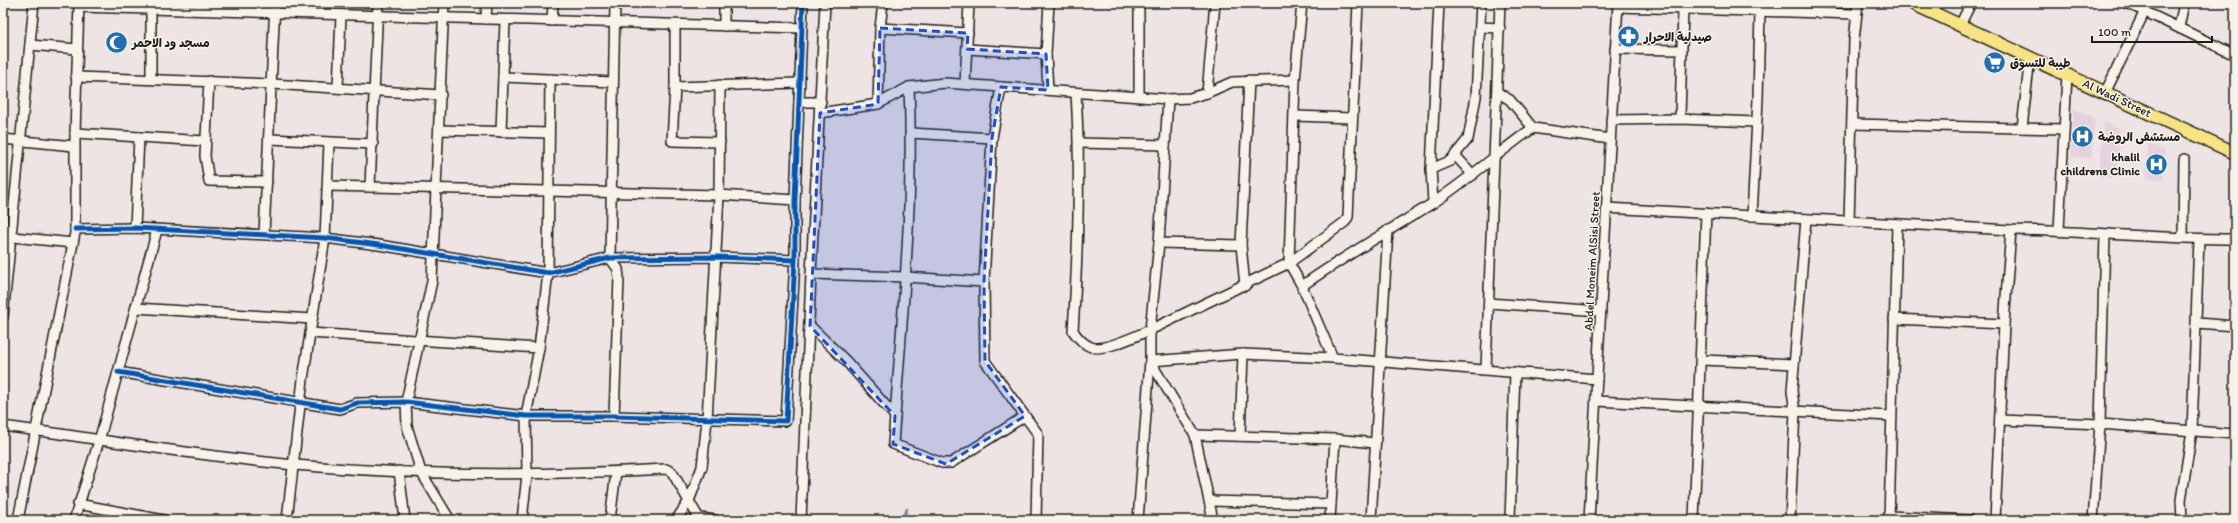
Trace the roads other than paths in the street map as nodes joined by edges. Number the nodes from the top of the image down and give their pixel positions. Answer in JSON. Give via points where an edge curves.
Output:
{"nodes":[{"id":1,"x":34,"y":3,"type":"edge"},
{"id":2,"x":275,"y":3,"type":"edge"},
{"id":3,"x":378,"y":3,"type":"edge"},
{"id":4,"x":444,"y":3,"type":"edge"},
{"id":5,"x":487,"y":3,"type":"edge"},
{"id":6,"x":553,"y":3,"type":"edge"},
{"id":7,"x":615,"y":3,"type":"edge"},
{"id":8,"x":724,"y":3,"type":"edge"},
{"id":9,"x":803,"y":3,"type":"edge"},
{"id":10,"x":825,"y":3,"type":"edge"},
{"id":11,"x":883,"y":3,"type":"edge"},
{"id":12,"x":969,"y":3,"type":"edge"},
{"id":13,"x":1049,"y":3,"type":"edge"},
{"id":14,"x":1139,"y":3,"type":"edge"},
{"id":15,"x":1215,"y":3,"type":"edge"},
{"id":16,"x":1302,"y":3,"type":"edge"},
{"id":17,"x":1358,"y":3,"type":"edge"},
{"id":18,"x":1439,"y":3,"type":"edge"},
{"id":19,"x":1481,"y":3,"type":"edge"},
{"id":20,"x":1500,"y":3,"type":"edge"},
{"id":21,"x":1858,"y":3,"type":"edge"},
{"id":22,"x":1912,"y":3,"type":"edge"},
{"id":23,"x":1971,"y":3,"type":"edge"},
{"id":24,"x":2127,"y":3,"type":"edge"},
{"id":25,"x":2184,"y":3,"type":"edge"},
{"id":26,"x":79,"y":5,"type":"edge"},
{"id":27,"x":1618,"y":5,"type":"edge"},
{"id":28,"x":128,"y":6,"type":"edge"},
{"id":29,"x":214,"y":7,"type":"edge"},
{"id":30,"x":152,"y":9,"type":"junction"},
{"id":31,"x":1683,"y":9,"type":"junction"},
{"id":32,"x":1760,"y":11,"type":"junction"},
{"id":33,"x":2145,"y":11,"type":"junction"},
{"id":34,"x":275,"y":13,"type":"junction"},
{"id":35,"x":1856,"y":14,"type":"junction"},
{"id":36,"x":341,"y":15,"type":"junction"},
{"id":37,"x":378,"y":16,"type":"junction"},
{"id":38,"x":443,"y":18,"type":"junction"},
{"id":39,"x":486,"y":19,"type":"junction"},
{"id":40,"x":505,"y":20,"type":"junction"},
{"id":41,"x":552,"y":21,"type":"junction"},
{"id":42,"x":614,"y":23,"type":"junction"},
{"id":43,"x":675,"y":25,"type":"junction"},
{"id":44,"x":1960,"y":25,"type":"junction"},
{"id":45,"x":724,"y":26,"type":"junction"},
{"id":46,"x":1480,"y":27,"type":"junction"},
{"id":47,"x":2179,"y":27,"type":"junction"},
{"id":48,"x":802,"y":28,"type":"junction"},
{"id":49,"x":880,"y":28,"type":"junction"},
{"id":50,"x":1500,"y":28,"type":"junction"},
{"id":51,"x":968,"y":33,"type":"junction"},
{"id":52,"x":30,"y":45,"type":"junction"},
{"id":53,"x":77,"y":49,"type":"junction"},
{"id":54,"x":967,"y":49,"type":"junction"},
{"id":55,"x":1615,"y":49,"type":"junction"},
{"id":56,"x":1681,"y":50,"type":"junction"},
{"id":57,"x":1046,"y":54,"type":"junction"},
{"id":58,"x":2235,"y":55,"type":"edge"},
{"id":59,"x":2030,"y":57,"type":"junction"},
{"id":60,"x":2067,"y":74,"type":"junction"},
{"id":61,"x":76,"y":77,"type":"junction"},
{"id":62,"x":503,"y":77,"type":"junction"},
{"id":63,"x":151,"y":79,"type":"junction"},
{"id":64,"x":550,"y":79,"type":"junction"},
{"id":65,"x":1249,"y":80,"type":"junction"},
{"id":66,"x":1295,"y":80,"type":"junction"},
{"id":67,"x":209,"y":81,"type":"junction"},
{"id":68,"x":613,"y":82,"type":"junction"},
{"id":69,"x":799,"y":83,"type":"junction"},
{"id":70,"x":272,"y":84,"type":"junction"},
{"id":71,"x":965,"y":84,"type":"junction"},
{"id":72,"x":720,"y":85,"type":"junction"},
{"id":73,"x":1001,"y":86,"type":"junction"},
{"id":74,"x":675,"y":87,"type":"junction"},
{"id":75,"x":909,"y":87,"type":"junction"},
{"id":76,"x":338,"y":88,"type":"junction"},
{"id":77,"x":374,"y":90,"type":"junction"},
{"id":78,"x":1048,"y":90,"type":"junction"},
{"id":79,"x":1497,"y":92,"type":"junction"},
{"id":80,"x":1076,"y":93,"type":"junction"},
{"id":81,"x":1207,"y":93,"type":"junction"},
{"id":82,"x":2105,"y":93,"type":"junction"},
{"id":83,"x":441,"y":95,"type":"junction"},
{"id":84,"x":1139,"y":96,"type":"junction"},
{"id":85,"x":1168,"y":100,"type":"junction"},
{"id":86,"x":799,"y":102,"type":"junction"},
{"id":87,"x":821,"y":102,"type":"junction"},
{"id":88,"x":878,"y":104,"type":"junction"},
{"id":89,"x":820,"y":113,"type":"junction"},
{"id":90,"x":1295,"y":116,"type":"junction"},
{"id":91,"x":1352,"y":118,"type":"junction"},
{"id":92,"x":1680,"y":119,"type":"junction"},
{"id":93,"x":1611,"y":120,"type":"junction"},
{"id":94,"x":1756,"y":122,"type":"junction"},
{"id":95,"x":1852,"y":124,"type":"junction"},
{"id":96,"x":1533,"y":128,"type":"junction"},
{"id":97,"x":2022,"y":128,"type":"junction"},
{"id":98,"x":2064,"y":129,"type":"junction"},
{"id":99,"x":439,"y":130,"type":"junction"},
{"id":100,"x":501,"y":132,"type":"junction"},
{"id":101,"x":75,"y":133,"type":"junction"},
{"id":102,"x":549,"y":133,"type":"junction"},
{"id":103,"x":911,"y":133,"type":"junction"},
{"id":104,"x":139,"y":137,"type":"junction"},
{"id":105,"x":992,"y":138,"type":"junction"},
{"id":106,"x":3,"y":139,"type":"edge"},
{"id":107,"x":270,"y":139,"type":"junction"},
{"id":108,"x":1610,"y":139,"type":"junction"},
{"id":109,"x":20,"y":141,"type":"junction"},
{"id":110,"x":205,"y":141,"type":"junction"},
{"id":111,"x":720,"y":142,"type":"junction"},
{"id":112,"x":329,"y":143,"type":"junction"},
{"id":113,"x":1079,"y":143,"type":"junction"},
{"id":114,"x":372,"y":144,"type":"junction"},
{"id":115,"x":1165,"y":145,"type":"junction"},
{"id":116,"x":74,"y":146,"type":"junction"},
{"id":117,"x":2235,"y":153,"type":"edge"},
{"id":118,"x":1455,"y":155,"type":"junction"},
{"id":119,"x":1494,"y":158,"type":"junction"},
{"id":120,"x":2184,"y":159,"type":"dead end"},
{"id":121,"x":1432,"y":169,"type":"junction"},
{"id":122,"x":1473,"y":175,"type":"junction"},
{"id":123,"x":267,"y":182,"type":"junction"},
{"id":124,"x":328,"y":186,"type":"junction"},
{"id":125,"x":370,"y":187,"type":"junction"},
{"id":126,"x":436,"y":189,"type":"junction"},
{"id":127,"x":548,"y":191,"type":"junction"},
{"id":128,"x":611,"y":193,"type":"junction"},
{"id":129,"x":719,"y":195,"type":"junction"},
{"id":130,"x":795,"y":200,"type":"junction"},
{"id":131,"x":1433,"y":203,"type":"junction"},
{"id":132,"x":1606,"y":208,"type":"junction"},
{"id":133,"x":1706,"y":213,"type":"junction"},
{"id":134,"x":1752,"y":216,"type":"junction"},
{"id":135,"x":1806,"y":219,"type":"junction"},
{"id":136,"x":1849,"y":222,"type":"junction"},
{"id":137,"x":1897,"y":224,"type":"junction"},
{"id":138,"x":135,"y":228,"type":"junction"},
{"id":139,"x":75,"y":229,"type":"junction"},
{"id":140,"x":157,"y":230,"type":"junction"},
{"id":141,"x":1388,"y":230,"type":"junction"},
{"id":142,"x":2011,"y":230,"type":"junction"},
{"id":143,"x":2059,"y":230,"type":"junction"},
{"id":144,"x":264,"y":234,"type":"junction"},
{"id":145,"x":2105,"y":235,"type":"junction"},
{"id":146,"x":7,"y":237,"type":"edge"},
{"id":147,"x":325,"y":238,"type":"junction"},
{"id":148,"x":2183,"y":238,"type":"junction"},
{"id":149,"x":2199,"y":239,"type":"junction"},
{"id":150,"x":2235,"y":239,"type":"edge"},
{"id":151,"x":73,"y":243,"type":"junction"},
{"id":152,"x":1159,"y":243,"type":"junction"},
{"id":153,"x":1241,"y":245,"type":"junction"},
{"id":154,"x":434,"y":254,"type":"junction"},
{"id":155,"x":717,"y":257,"type":"junction"},
{"id":156,"x":610,"y":258,"type":"junction"},
{"id":157,"x":795,"y":260,"type":"junction"},
{"id":158,"x":1289,"y":262,"type":"junction"},
{"id":159,"x":548,"y":273,"type":"junction"},
{"id":160,"x":811,"y":274,"type":"junction"},
{"id":161,"x":905,"y":277,"type":"junction"},
{"id":162,"x":984,"y":282,"type":"junction"},
{"id":163,"x":1245,"y":286,"type":"junction"},
{"id":164,"x":1302,"y":286,"type":"junction"},
{"id":165,"x":1489,"y":303,"type":"junction"},
{"id":166,"x":136,"y":308,"type":"junction"},
{"id":167,"x":1601,"y":311,"type":"junction"},
{"id":168,"x":3,"y":317,"type":"edge"},
{"id":169,"x":312,"y":319,"type":"junction"},
{"id":170,"x":1894,"y":319,"type":"junction"},
{"id":171,"x":2197,"y":323,"type":"junction"},
{"id":172,"x":2004,"y":324,"type":"junction"},
{"id":173,"x":810,"y":326,"type":"junction"},
{"id":174,"x":2235,"y":326,"type":"edge"},
{"id":175,"x":1150,"y":330,"type":"junction"},
{"id":176,"x":310,"y":333,"type":"junction"},
{"id":177,"x":420,"y":340,"type":"junction"},
{"id":178,"x":539,"y":348,"type":"junction"},
{"id":179,"x":1243,"y":354,"type":"junction"},
{"id":180,"x":1333,"y":358,"type":"junction"},
{"id":181,"x":1700,"y":360,"type":"junction"},
{"id":182,"x":1150,"y":361,"type":"junction"},
{"id":183,"x":1381,"y":361,"type":"junction"},
{"id":184,"x":1794,"y":364,"type":"junction"},
{"id":185,"x":1486,"y":369,"type":"junction"},
{"id":186,"x":118,"y":372,"type":"junction"},
{"id":187,"x":1515,"y":372,"type":"junction"},
{"id":188,"x":1597,"y":379,"type":"junction"},
{"id":189,"x":1596,"y":401,"type":"junction"},
{"id":190,"x":301,"y":402,"type":"junction"},
{"id":191,"x":406,"y":402,"type":"junction"},
{"id":192,"x":1698,"y":406,"type":"junction"},
{"id":193,"x":1795,"y":411,"type":"junction"},
{"id":194,"x":526,"y":416,"type":"junction"},
{"id":195,"x":614,"y":416,"type":"junction"},
{"id":196,"x":895,"y":416,"type":"junction"},
{"id":197,"x":1025,"y":416,"type":"junction"},
{"id":198,"x":1890,"y":416,"type":"junction"},
{"id":199,"x":707,"y":420,"type":"junction"},
{"id":200,"x":2000,"y":420,"type":"junction"},
{"id":201,"x":2100,"y":424,"type":"junction"},
{"id":202,"x":3,"y":426,"type":"edge"},
{"id":203,"x":34,"y":430,"type":"junction"},
{"id":204,"x":2192,"y":431,"type":"junction"},
{"id":205,"x":2235,"y":434,"type":"edge"},
{"id":206,"x":1195,"y":435,"type":"junction"},
{"id":207,"x":1240,"y":436,"type":"junction"},
{"id":208,"x":1335,"y":439,"type":"junction"},
{"id":209,"x":99,"y":441,"type":"junction"},
{"id":210,"x":1375,"y":443,"type":"junction"},
{"id":211,"x":294,"y":465,"type":"junction"},
{"id":212,"x":399,"y":471,"type":"junction"},
{"id":213,"x":421,"y":472,"type":"junction"},
{"id":214,"x":616,"y":472,"type":"junction"},
{"id":215,"x":527,"y":475,"type":"junction"},
{"id":216,"x":689,"y":501,"type":"junction"},
{"id":217,"x":1210,"y":501,"type":"junction"},
{"id":218,"x":78,"y":504,"type":"junction"},
{"id":219,"x":1331,"y":504,"type":"junction"},
{"id":220,"x":1889,"y":518,"type":"edge"},
{"id":221,"x":700,"y":519,"type":"edge"},
{"id":222,"x":18,"y":520,"type":"edge"},
{"id":223,"x":74,"y":520,"type":"edge"},
{"id":224,"x":164,"y":520,"type":"edge"},
{"id":225,"x":287,"y":520,"type":"edge"},
{"id":226,"x":405,"y":520,"type":"edge"},
{"id":227,"x":450,"y":520,"type":"edge"},
{"id":228,"x":522,"y":520,"type":"edge"},
{"id":229,"x":610,"y":520,"type":"edge"},
{"id":230,"x":676,"y":520,"type":"edge"},
{"id":231,"x":715,"y":520,"type":"edge"},
{"id":232,"x":801,"y":520,"type":"edge"},
{"id":233,"x":1036,"y":520,"type":"edge"},
{"id":234,"x":1138,"y":520,"type":"edge"},
{"id":235,"x":1213,"y":520,"type":"edge"},
{"id":236,"x":1330,"y":520,"type":"edge"},
{"id":237,"x":1371,"y":520,"type":"edge"},
{"id":238,"x":1510,"y":520,"type":"edge"},
{"id":239,"x":1589,"y":520,"type":"edge"},
{"id":240,"x":1694,"y":520,"type":"edge"},
{"id":241,"x":1790,"y":520,"type":"edge"},
{"id":242,"x":1970,"y":520,"type":"edge"},
{"id":243,"x":1995,"y":520,"type":"edge"},
{"id":244,"x":2093,"y":520,"type":"edge"},
{"id":245,"x":2182,"y":520,"type":"edge"}],
"edges":[{"from":1,"to":52,"type":"street"},
{"from":2,"to":34,"type":"street"},
{"from":3,"to":37,"type":"street"},
{"from":4,"to":38,"type":"street"},
{"from":5,"to":39,"type":"street"},
{"from":6,"to":41,"type":"street"},
{"from":7,"to":42,"type":"street"},
{"from":8,"to":45,"type":"street"},
{"from":9,"to":48,"type":"street"},
{"from":10,"to":87,"type":"street"},
{"from":11,"to":49,"type":"street"},
{"from":12,"to":51,"type":"street"},
{"from":13,"to":57,"type":"street"},
{"from":14,"to":84,"type":"street"},
{"from":15,"to":81,"type":"street"},
{"from":16,"to":66,"type":"street"},
{"from":17,"to":91,"type":"street"},
{"from":18,"to":121,"type":"street"},
{"from":19,"to":46,"type":"street"},
{"from":20,"to":50,"type":"street"},
{"from":21,"to":35,"type":"street"},
{"from":22,"to":44,"type":"main road","name":"Al Wadi Street"},
{"from":23,"to":44,"type":"street"},
{"from":24,"to":33,"type":"street"},
{"from":25,"to":47,"type":"street"},
{"from":26,"to":28,"type":"street"},
{"from":26,"to":53,"type":"street"},
{"from":27,"to":31,"type":"street"},
{"from":27,"to":55,"type":"street","name":"Abdel Moneim AlSisi Street"},
{"from":28,"to":30,"type":"street"},
{"from":29,"to":30,"type":"street"},
{"from":29,"to":34,"type":"street"},
{"from":30,"to":63,"type":"street"},
{"from":31,"to":32,"type":"street"},
{"from":31,"to":56,"type":"street"},
{"from":32,"to":35,"type":"street"},
{"from":32,"to":94,"type":"street"},
{"from":33,"to":47,"type":"street"},
{"from":33,"to":82,"type":"street"},
{"from":34,"to":36,"type":"street"},
{"from":34,"to":70,"type":"street"},
{"from":35,"to":95,"type":"street"},
{"from":36,"to":37,"type":"street"},
{"from":36,"to":76,"type":"street"},
{"from":37,"to":38,"type":"street"},
{"from":37,"to":77,"type":"street"},
{"from":38,"to":39,"type":"street"},
{"from":38,"to":83,"type":"street"},
{"from":39,"to":40,"type":"street"},
{"from":40,"to":41,"type":"street"},
{"from":40,"to":62,"type":"street"},
{"from":41,"to":42,"type":"street"},
{"from":42,"to":43,"type":"street"},
{"from":42,"to":68,"type":"street"},
{"from":43,"to":45,"type":"street"},
{"from":43,"to":74,"type":"street"},
{"from":44,"to":59,"type":"main road","name":"Al Wadi Street"},
{"from":45,"to":48,"type":"street"},
{"from":46,"to":50,"type":"street"},
{"from":46,"to":118,"type":"street","via":[[1476,97],[1470,130],[1468,139]]},
{"from":47,"to":58,"type":"street"},
{"from":48,"to":69,"type":"street"},
{"from":49,"to":51,"type":"street"},
{"from":49,"to":88,"type":"street"},
{"from":50,"to":79,"type":"street"},
{"from":51,"to":54,"type":"street"},
{"from":52,"to":53,"type":"street"},
{"from":52,"to":109,"type":"street"},
{"from":53,"to":61,"type":"street"},
{"from":54,"to":57,"type":"street"},
{"from":54,"to":71,"type":"street"},
{"from":55,"to":56,"type":"street"},
{"from":55,"to":93,"type":"street","name":"Abdel Moneim AlSisi Street"},
{"from":56,"to":92,"type":"street"},
{"from":57,"to":78,"type":"street"},
{"from":59,"to":60,"type":"main road","name":"Al Wadi Street"},
{"from":59,"to":97,"type":"street"},
{"from":60,"to":82,"type":"main road","name":"Al Wadi Street"},
{"from":60,"to":98,"type":"street"},
{"from":61,"to":63,"type":"street"},
{"from":61,"to":101,"type":"street"},
{"from":62,"to":64,"type":"street"},
{"from":62,"to":100,"type":"street"},
{"from":63,"to":67,"type":"street"},
{"from":64,"to":68,"type":"street"},
{"from":64,"to":102,"type":"street"},
{"from":65,"to":66,"type":"street"},
{"from":65,"to":81,"type":"street","via":[[1232,82]]},
{"from":65,"to":153,"type":"street"},
{"from":66,"to":90,"type":"street"},
{"from":67,"to":70,"type":"street"},
{"from":67,"to":110,"type":"street"},
{"from":68,"to":128,"type":"street"},
{"from":69,"to":72,"type":"street"},
{"from":69,"to":86,"type":"street"},
{"from":70,"to":76,"type":"street"},
{"from":70,"to":107,"type":"street"},
{"from":71,"to":73,"type":"street"},
{"from":71,"to":75,"type":"street","via":[[946,83]]},
{"from":72,"to":74,"type":"street"},
{"from":72,"to":111,"type":"street"},
{"from":73,"to":78,"type":"street"},
{"from":73,"to":105,"type":"street"},
{"from":74,"to":111,"type":"street","via":[[672,141]]},
{"from":75,"to":88,"type":"street"},
{"from":75,"to":103,"type":"street"},
{"from":76,"to":77,"type":"street"},
{"from":77,"to":83,"type":"street"},
{"from":77,"to":114,"type":"street"},
{"from":78,"to":80,"type":"street"},
{"from":79,"to":96,"type":"street","via":[[1510,100]]},
{"from":79,"to":119,"type":"street"},
{"from":80,"to":84,"type":"street"},
{"from":80,"to":113,"type":"street"},
{"from":81,"to":85,"type":"street"},
{"from":82,"to":117,"type":"main road","name":"Al Wadi Street"},
{"from":83,"to":99,"type":"street"},
{"from":84,"to":85,"type":"street"},
{"from":85,"to":115,"type":"street"},
{"from":86,"to":87,"type":"street"},
{"from":86,"to":130,"type":"street"},
{"from":87,"to":89,"type":"street"},
{"from":88,"to":89,"type":"street"},
{"from":89,"to":160,"type":"street"},
{"from":90,"to":91,"type":"street"},
{"from":90,"to":158,"type":"street"},
{"from":91,"to":158,"type":"street","via":[[1348,217],[1342,226]]},
{"from":92,"to":93,"type":"street"},
{"from":92,"to":94,"type":"street"},
{"from":93,"to":108,"type":"street","name":"Abdel Moneim AlSisi Street"},
{"from":94,"to":134,"type":"street"},
{"from":95,"to":97,"type":"street"},
{"from":95,"to":136,"type":"street"},
{"from":96,"to":108,"type":"street"},
{"from":96,"to":119,"type":"street","via":[[1505,147]]},
{"from":97,"to":98,"type":"street"},
{"from":98,"to":143,"type":"street"},
{"from":99,"to":100,"type":"street"},
{"from":99,"to":126,"type":"street"},
{"from":100,"to":102,"type":"street"},
{"from":101,"to":104,"type":"street"},
{"from":101,"to":116,"type":"street"},
{"from":102,"to":127,"type":"street"},
{"from":103,"to":105,"type":"street"},
{"from":103,"to":161,"type":"street"},
{"from":104,"to":110,"type":"street"},
{"from":104,"to":138,"type":"street"},
{"from":105,"to":162,"type":"street"},
{"from":106,"to":109,"type":"street"},
{"from":107,"to":112,"type":"street"},
{"from":107,"to":123,"type":"street"},
{"from":108,"to":132,"type":"street","name":"Abdel Moneim AlSisi Street"},
{"from":109,"to":116,"type":"street"},
{"from":109,"to":146,"type":"street"},
{"from":110,"to":123,"type":"street","via":[[209,181]]},
{"from":111,"to":129,"type":"street"},
{"from":112,"to":114,"type":"street"},
{"from":112,"to":124,"type":"street"},
{"from":113,"to":115,"type":"street"},
{"from":113,"to":175,"type":"street","via":[[1073,331],[1081,342],[1093,348],[1104,347]]},
{"from":114,"to":125,"type":"street"},
{"from":115,"to":152,"type":"street"},
{"from":116,"to":139,"type":"street"},
{"from":118,"to":121,"type":"street"},
{"from":118,"to":122,"type":"street"},
{"from":119,"to":122,"type":"street"},
{"from":119,"to":165,"type":"street"},
{"from":120,"to":148,"type":"street"},
{"from":121,"to":131,"type":"street"},
{"from":122,"to":131,"type":"street"},
{"from":123,"to":144,"type":"street"},
{"from":124,"to":125,"type":"street"},
{"from":124,"to":147,"type":"street"},
{"from":125,"to":126,"type":"street"},
{"from":126,"to":127,"type":"street"},
{"from":126,"to":154,"type":"street"},
{"from":127,"to":128,"type":"street"},
{"from":127,"to":159,"type":"street"},
{"from":128,"to":129,"type":"street"},
{"from":128,"to":156,"type":"street"},
{"from":129,"to":130,"type":"street"},
{"from":129,"to":155,"type":"street"},
{"from":130,"to":157,"type":"street"},
{"from":131,"to":141,"type":"street"},
{"from":132,"to":133,"type":"street"},
{"from":132,"to":167,"type":"street","name":"Abdel Moneim AlSisi Street"},
{"from":133,"to":134,"type":"street"},
{"from":133,"to":181,"type":"street"},
{"from":134,"to":135,"type":"street"},
{"from":135,"to":136,"type":"street"},
{"from":135,"to":184,"type":"street"},
{"from":136,"to":137,"type":"street"},
{"from":137,"to":142,"type":"street"},
{"from":137,"to":170,"type":"street"},
{"from":138,"to":139,"type":"street"},
{"from":138,"to":140,"type":"street"},
{"from":139,"to":151,"type":"street"},
{"from":140,"to":144,"type":"street"},
{"from":140,"to":166,"type":"street"},
{"from":141,"to":164,"type":"street"},
{"from":141,"to":183,"type":"street"},
{"from":142,"to":143,"type":"street"},
{"from":142,"to":172,"type":"street"},
{"from":143,"to":145,"type":"street"},
{"from":144,"to":147,"type":"street"},
{"from":145,"to":148,"type":"street"},
{"from":145,"to":201,"type":"street"},
{"from":146,"to":151,"type":"street"},
{"from":146,"to":168,"type":"street"},
{"from":147,"to":154,"type":"street"},
{"from":147,"to":169,"type":"street"},
{"from":148,"to":149,"type":"street"},
{"from":149,"to":150,"type":"street"},
{"from":149,"to":171,"type":"street"},
{"from":151,"to":203,"type":"street"},
{"from":152,"to":153,"type":"street"},
{"from":152,"to":175,"type":"street"},
{"from":153,"to":163,"type":"street"},
{"from":154,"to":159,"type":"street"},
{"from":154,"to":177,"type":"street","via":[[428,305]]},
{"from":155,"to":156,"type":"street"},
{"from":155,"to":157,"type":"street"},
{"from":155,"to":199,"type":"street"},
{"from":156,"to":159,"type":"street"},
{"from":156,"to":195,"type":"street","via":[[618,269],[619,278]]},
{"from":157,"to":199,"type":"street","via":[[786,421]]},
{"from":158,"to":163,"type":"street"},
{"from":158,"to":164,"type":"street"},
{"from":159,"to":178,"type":"street"},
{"from":160,"to":161,"type":"street"},
{"from":160,"to":173,"type":"street"},
{"from":161,"to":162,"type":"street"},
{"from":161,"to":196,"type":"street"},
{"from":162,"to":197,"type":"street","via":[[985,361]]},
{"from":163,"to":175,"type":"street"},
{"from":164,"to":180,"type":"street"},
{"from":165,"to":167,"type":"street"},
{"from":165,"to":185,"type":"street"},
{"from":166,"to":169,"type":"street"},
{"from":166,"to":186,"type":"street"},
{"from":167,"to":188,"type":"street","name":"Abdel Moneim AlSisi Street"},
{"from":169,"to":176,"type":"street"},
{"from":170,"to":172,"type":"street"},
{"from":170,"to":198,"type":"street"},
{"from":171,"to":174,"type":"street"},
{"from":171,"to":204,"type":"street"},
{"from":172,"to":200,"type":"street"},
{"from":173,"to":196,"type":"street","via":[[846,360]]},
{"from":173,"to":232,"type":"street"},
{"from":175,"to":182,"type":"street"},
{"from":176,"to":177,"type":"street"},
{"from":176,"to":190,"type":"street"},
{"from":177,"to":178,"type":"street"},
{"from":177,"to":191,"type":"street"},
{"from":178,"to":194,"type":"street"},
{"from":179,"to":180,"type":"street"},
{"from":179,"to":182,"type":"street"},
{"from":179,"to":207,"type":"street"},
{"from":180,"to":183,"type":"street"},
{"from":181,"to":184,"type":"street"},
{"from":181,"to":192,"type":"street"},
{"from":182,"to":206,"type":"street"},
{"from":182,"to":234,"type":"street"},
{"from":183,"to":185,"type":"street"},
{"from":183,"to":210,"type":"street"},
{"from":184,"to":193,"type":"street","via":[[1792,391]]},
{"from":185,"to":187,"type":"street"},
{"from":186,"to":190,"type":"street"},
{"from":186,"to":209,"type":"street"},
{"from":187,"to":188,"type":"street"},
{"from":187,"to":238,"type":"street"},
{"from":188,"to":189,"type":"street","name":"Abdel Moneim AlSisi Street"},
{"from":189,"to":192,"type":"street"},
{"from":189,"to":239,"type":"street","name":"Abdel Moneim AlSisi Street"},
{"from":190,"to":191,"type":"street","via":[[340,409],[357,403]]},
{"from":190,"to":211,"type":"street"},
{"from":191,"to":194,"type":"street"},
{"from":191,"to":213,"type":"street","via":[[407,426]]},
{"from":192,"to":193,"type":"street"},
{"from":192,"to":240,"type":"street"},
{"from":193,"to":198,"type":"street"},
{"from":193,"to":241,"type":"street"},
{"from":194,"to":195,"type":"street"},
{"from":194,"to":215,"type":"street"},
{"from":195,"to":199,"type":"street"},
{"from":196,"to":197,"type":"street","via":[[893,444],[946,464]]},
{"from":197,"to":233,"type":"street","via":[[1038,437]]},
{"from":198,"to":220,"type":"street"},
{"from":199,"to":216,"type":"street","via":[[702,467]]},
{"from":200,"to":201,"type":"street"},
{"from":200,"to":243,"type":"street"},
{"from":201,"to":204,"type":"street"},
{"from":201,"to":244,"type":"street"},
{"from":202,"to":203,"type":"street"},
{"from":203,"to":209,"type":"street"},
{"from":203,"to":222,"type":"street"},
{"from":204,"to":205,"type":"street"},
{"from":204,"to":245,"type":"street","via":[[2181,500]]},
{"from":206,"to":207,"type":"street"},
{"from":206,"to":217,"type":"street"},
{"from":207,"to":208,"type":"street"},
{"from":208,"to":210,"type":"street"},
{"from":208,"to":219,"type":"street"},
{"from":209,"to":211,"type":"street"},
{"from":209,"to":218,"type":"street"},
{"from":210,"to":237,"type":"street"},
{"from":211,"to":212,"type":"street"},
{"from":211,"to":225,"type":"street"},
{"from":212,"to":213,"type":"street"},
{"from":212,"to":226,"type":"street"},
{"from":213,"to":215,"type":"street"},
{"from":213,"to":227,"type":"street"},
{"from":214,"to":215,"type":"street"},
{"from":214,"to":216,"type":"street","via":[[670,470]]},
{"from":214,"to":229,"type":"street"},
{"from":215,"to":228,"type":"street"},
{"from":216,"to":221,"type":"street"},
{"from":216,"to":230,"type":"street"},
{"from":217,"to":219,"type":"street"},
{"from":217,"to":235,"type":"street"},
{"from":218,"to":223,"type":"street"},
{"from":218,"to":224,"type":"street"},
{"from":219,"to":236,"type":"street"},
{"from":220,"to":242,"type":"street"},
{"from":221,"to":231,"type":"street"}]}
